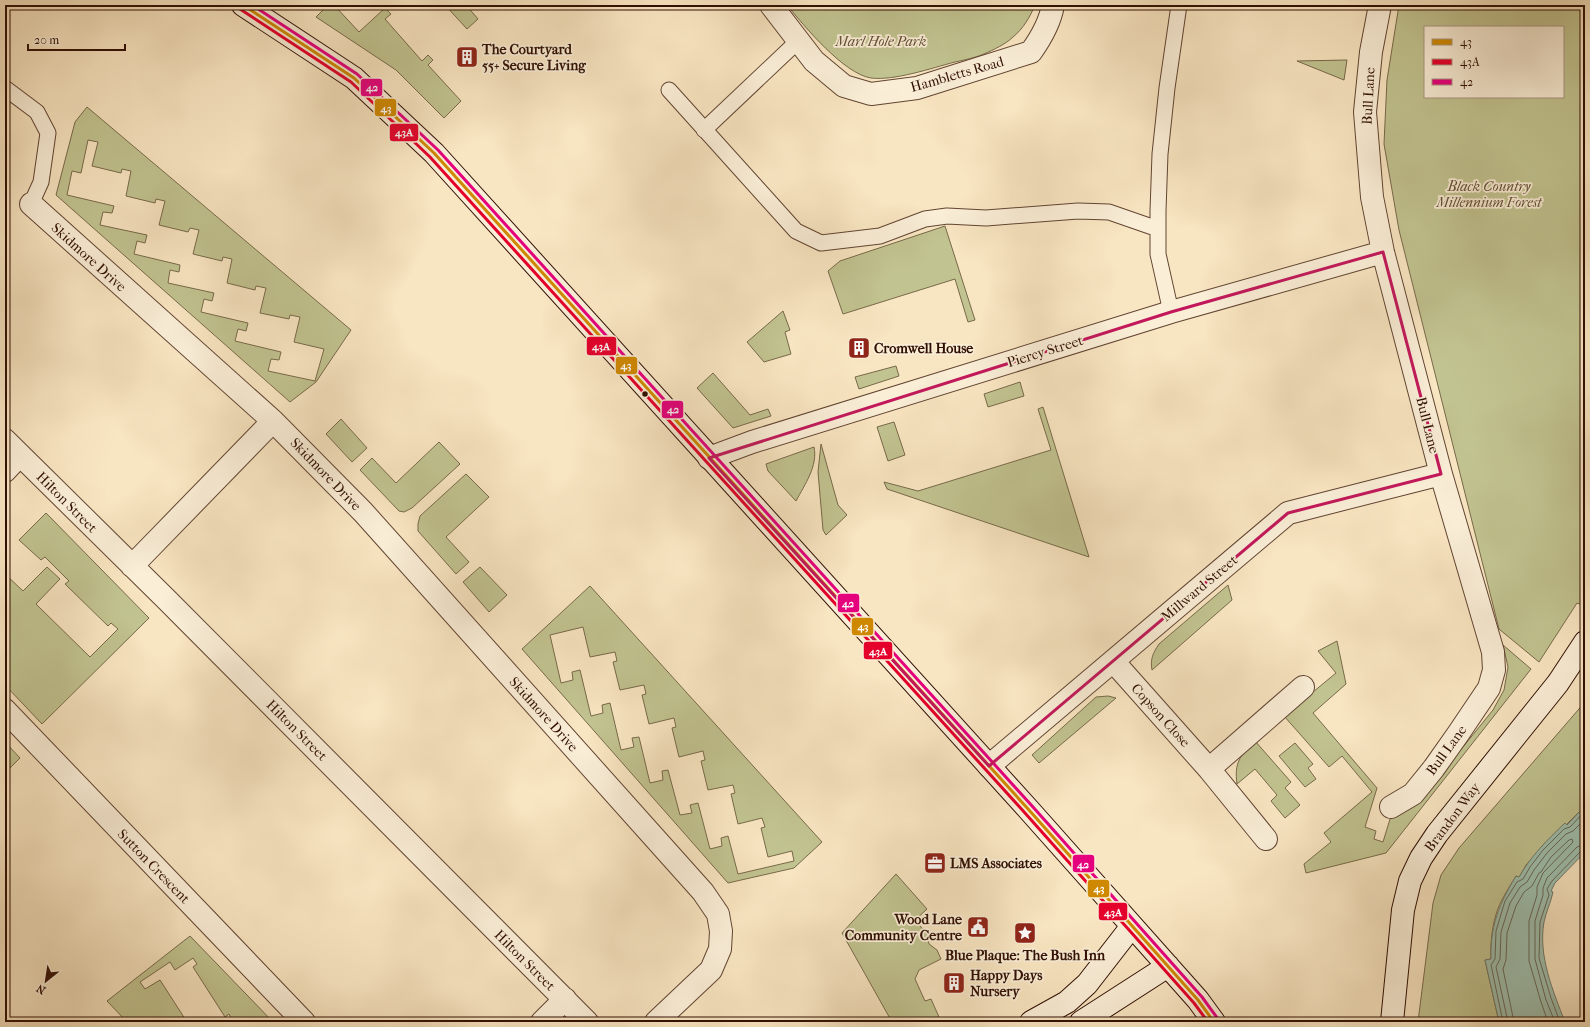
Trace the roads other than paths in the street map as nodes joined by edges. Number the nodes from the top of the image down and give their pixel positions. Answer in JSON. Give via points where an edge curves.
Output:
{"nodes":[{"id":1,"x":771,"y":5,"type":"edge"},
{"id":2,"x":1053,"y":5,"type":"edge"},
{"id":3,"x":1179,"y":5,"type":"edge"},
{"id":4,"x":1380,"y":5,"type":"edge"},
{"id":5,"x":252,"y":7,"type":"edge"},
{"id":6,"x":798,"y":40,"type":"junction"},
{"id":7,"x":5,"y":88,"type":"edge"},
{"id":8,"x":669,"y":90,"type":"dead end"},
{"id":9,"x":704,"y":130,"type":"junction"},
{"id":10,"x":31,"y":204,"type":"joint"},
{"id":11,"x":1158,"y":229,"type":"junction"},
{"id":12,"x":1383,"y":252,"type":"junction"},
{"id":13,"x":1171,"y":312,"type":"junction"},
{"id":14,"x":273,"y":421,"type":"junction"},
{"id":15,"x":12,"y":448,"type":"edge"},
{"id":16,"x":709,"y":458,"type":"junction"},
{"id":17,"x":5,"y":471,"type":"edge"},
{"id":18,"x":1441,"y":474,"type":"junction"},
{"id":19,"x":132,"y":566,"type":"junction"},
{"id":20,"x":1585,"y":642,"type":"edge"},
{"id":21,"x":1113,"y":661,"type":"junction"},
{"id":22,"x":1303,"y":687,"type":"dead end"},
{"id":23,"x":5,"y":710,"type":"edge"},
{"id":24,"x":989,"y":766,"type":"junction"},
{"id":25,"x":1210,"y":769,"type":"junction"},
{"id":26,"x":1391,"y":806,"type":"dead end"},
{"id":27,"x":1266,"y":840,"type":"dead end"},
{"id":28,"x":1132,"y":926,"type":"junction"},
{"id":29,"x":1168,"y":966,"type":"junction"},
{"id":30,"x":564,"y":999,"type":"junction"},
{"id":31,"x":304,"y":1022,"type":"edge"},
{"id":32,"x":542,"y":1022,"type":"edge"},
{"id":33,"x":587,"y":1022,"type":"edge"},
{"id":34,"x":656,"y":1022,"type":"edge"},
{"id":35,"x":1031,"y":1022,"type":"edge"},
{"id":36,"x":1081,"y":1022,"type":"edge"},
{"id":37,"x":1214,"y":1022,"type":"edge"},
{"id":38,"x":1392,"y":1022,"type":"edge"}],
"edges":[{"from":1,"to":6,"type":"street","name":"Hambletts Road"},
{"from":2,"to":6,"type":"street","name":"Hambletts Road","via":[[1051,17],[1031,52],[909,89],[871,94],[844,86],[814,60]]},
{"from":3,"to":11,"type":"lane","via":[[1160,154]]},
{"from":4,"to":12,"type":"street","name":"Bull Lane","via":[[1371,52],[1365,112],[1372,197]]},
{"from":5,"to":16,"type":"street","via":[[354,78],[434,153]]},
{"from":6,"to":9,"type":"lane"},
{"from":7,"to":10,"type":"lane","via":[[37,112],[48,133],[41,182]]},
{"from":8,"to":9,"type":"lane"},
{"from":9,"to":11,"type":"lane","via":[[796,231],[821,243],[880,236],[925,219],[947,216],[986,218],[1078,211],[1109,212]]},
{"from":10,"to":14,"type":"street","name":"Skidmore Drive"},
{"from":11,"to":13,"type":"lane","via":[[1158,254]]},
{"from":12,"to":13,"type":"street","name":"Piercy Street"},
{"from":12,"to":18,"type":"street","name":"Bull Lane"},
{"from":13,"to":16,"type":"street","name":"Piercy Street","via":[[752,442]]},
{"from":14,"to":19,"type":"street"},
{"from":14,"to":34,"type":"street","name":"Skidmore Drive","via":[[363,512],[703,892],[718,914],[720,948],[711,970]]},
{"from":15,"to":17,"type":"street"},
{"from":15,"to":19,"type":"street","name":"Hilton Street"},
{"from":16,"to":24,"type":"street"},
{"from":18,"to":21,"type":"street","name":"Millward Street","via":[[1288,513]]},
{"from":18,"to":26,"type":"street","name":"Bull Lane","via":[[1486,626],[1493,652],[1494,670],[1490,688],[1434,768],[1412,794]]},
{"from":19,"to":30,"type":"street","name":"Hilton Street"},
{"from":20,"to":38,"type":"street","name":"Brandon Way","via":[[1558,683],[1437,834],[1421,858],[1410,881],[1403,910]]},
{"from":21,"to":24,"type":"street","name":"Millward Street"},
{"from":21,"to":25,"type":"street","name":"Copson Close"},
{"from":22,"to":25,"type":"street"},
{"from":23,"to":31,"type":"street","name":"Sutton Crescent"},
{"from":24,"to":28,"type":"street"},
{"from":25,"to":27,"type":"street","name":"Copson Close"},
{"from":28,"to":29,"type":"street"},
{"from":28,"to":35,"type":"street","via":[[1087,984],[1067,1002]]},
{"from":29,"to":36,"type":"street"},
{"from":29,"to":37,"type":"street"},
{"from":30,"to":32,"type":"street"},
{"from":30,"to":33,"type":"street","name":"Hilton Street"}]}
